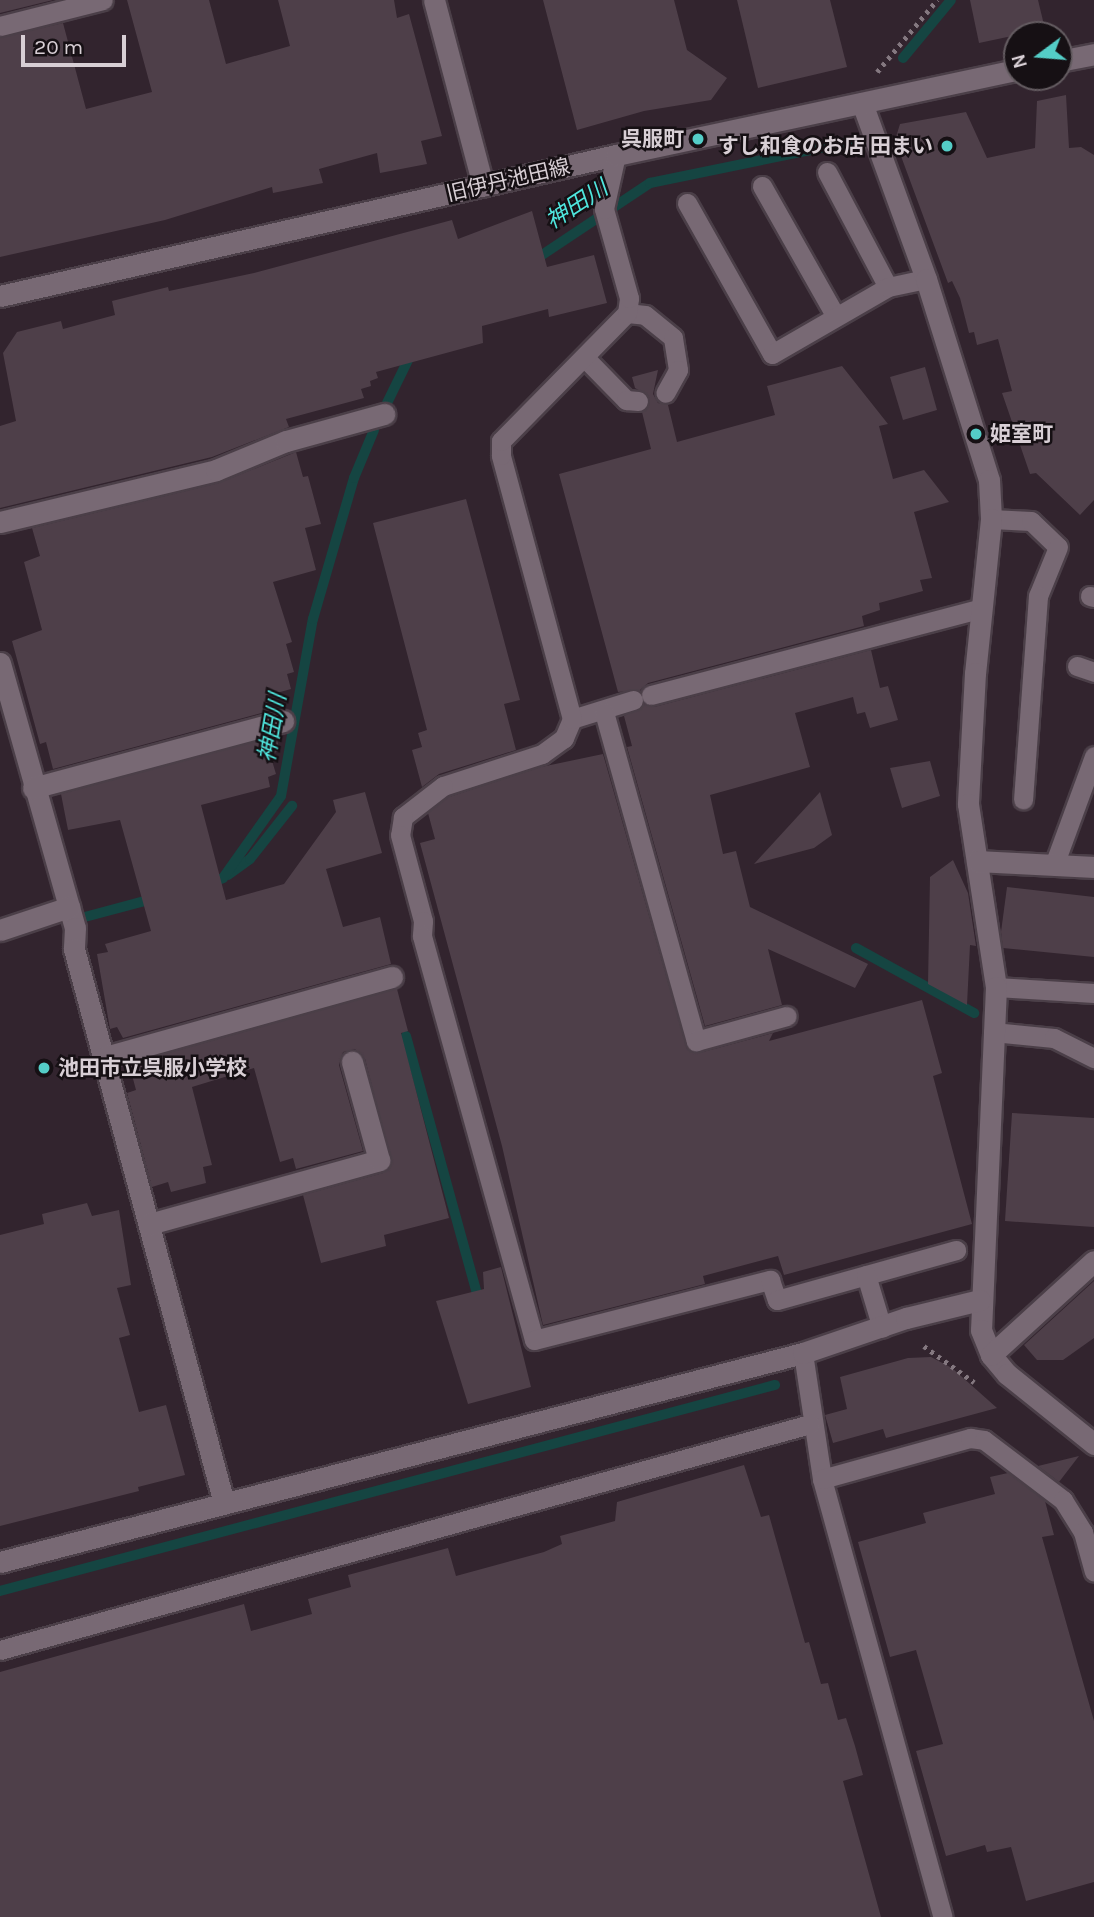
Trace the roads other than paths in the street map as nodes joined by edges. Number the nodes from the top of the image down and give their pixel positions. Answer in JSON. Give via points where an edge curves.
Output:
{"nodes":[{"id":1,"x":103,"y":0,"type":"edge"},
{"id":2,"x":434,"y":0,"type":"edge"},
{"id":3,"x":0,"y":26,"type":"edge"},
{"id":4,"x":1094,"y":54,"type":"edge"},
{"id":5,"x":1073,"y":58,"type":"edge"},
{"id":6,"x":1003,"y":73,"type":"edge"},
{"id":7,"x":862,"y":103,"type":"junction"},
{"id":8,"x":616,"y":155,"type":"junction"},
{"id":9,"x":827,"y":172,"type":"dead end"},
{"id":10,"x":483,"y":186,"type":"junction"},
{"id":11,"x":762,"y":186,"type":"dead end"},
{"id":12,"x":687,"y":203,"type":"dead end"},
{"id":13,"x":926,"y":279,"type":"junction"},
{"id":14,"x":888,"y":287,"type":"junction"},
{"id":15,"x":0,"y":296,"type":"edge"},
{"id":16,"x":627,"y":313,"type":"junction"},
{"id":17,"x":836,"y":317,"type":"junction"},
{"id":18,"x":585,"y":358,"type":"junction"},
{"id":19,"x":664,"y":393,"type":"dead end"},
{"id":20,"x":638,"y":401,"type":"dead end"},
{"id":21,"x":384,"y":414,"type":"dead end"},
{"id":22,"x":990,"y":519,"type":"junction"},
{"id":23,"x":0,"y":522,"type":"edge"},
{"id":24,"x":982,"y":608,"type":"junction"},
{"id":25,"x":0,"y":663,"type":"edge"},
{"id":26,"x":604,"y":712,"type":"junction"},
{"id":27,"x":572,"y":719,"type":"junction"},
{"id":28,"x":283,"y":721,"type":"dead end"},
{"id":29,"x":1094,"y":756,"type":"edge"},
{"id":30,"x":33,"y":788,"type":"junction"},
{"id":31,"x":1023,"y":799,"type":"dead end"},
{"id":32,"x":977,"y":861,"type":"junction"},
{"id":33,"x":1054,"y":865,"type":"junction"},
{"id":34,"x":1094,"y":867,"type":"edge"},
{"id":35,"x":69,"y":907,"type":"junction"},
{"id":36,"x":0,"y":930,"type":"edge"},
{"id":37,"x":392,"y":976,"type":"dead end"},
{"id":38,"x":996,"y":987,"type":"junction"},
{"id":39,"x":1094,"y":993,"type":"edge"},
{"id":40,"x":787,"y":1016,"type":"dead end"},
{"id":41,"x":993,"y":1032,"type":"junction"},
{"id":42,"x":105,"y":1057,"type":"junction"},
{"id":43,"x":1094,"y":1058,"type":"edge"},
{"id":44,"x":352,"y":1062,"type":"dead end"},
{"id":45,"x":149,"y":1224,"type":"junction"},
{"id":46,"x":956,"y":1250,"type":"dead end"},
{"id":47,"x":1094,"y":1261,"type":"edge"},
{"id":48,"x":866,"y":1275,"type":"junction"},
{"id":49,"x":980,"y":1300,"type":"junction"},
{"id":50,"x":882,"y":1328,"type":"junction"},
{"id":51,"x":803,"y":1353,"type":"junction"},
{"id":52,"x":991,"y":1355,"type":"junction"},
{"id":53,"x":810,"y":1424,"type":"junction"},
{"id":54,"x":1090,"y":1434,"type":"edge"},
{"id":55,"x":822,"y":1479,"type":"junction"},
{"id":56,"x":224,"y":1503,"type":"junction"},
{"id":57,"x":0,"y":1562,"type":"edge"},
{"id":58,"x":1094,"y":1572,"type":"edge"},
{"id":59,"x":0,"y":1650,"type":"edge"},
{"id":60,"x":943,"y":1917,"type":"edge"}],
"edges":[{"from":1,"to":3,"type":"lane"},
{"from":2,"to":10,"type":"street"},
{"from":4,"to":5,"type":"street"},
{"from":6,"to":7,"type":"street","name":"旧伊丹池田線"},
{"from":7,"to":8,"type":"street","name":"旧伊丹池田線"},
{"from":7,"to":13,"type":"street"},
{"from":8,"to":10,"type":"street","name":"旧伊丹池田線"},
{"from":8,"to":16,"type":"lane","via":[[604,209],[629,298]]},
{"from":9,"to":14,"type":"lane"},
{"from":10,"to":15,"type":"street","name":"旧伊丹池田線"},
{"from":11,"to":17,"type":"lane"},
{"from":12,"to":17,"type":"lane","via":[[772,354]]},
{"from":13,"to":14,"type":"lane"},
{"from":13,"to":22,"type":"street","via":[[989,480]]},
{"from":14,"to":17,"type":"lane"},
{"from":16,"to":18,"type":"lane"},
{"from":16,"to":19,"type":"lane","via":[[645,315],[673,338],[678,370]]},
{"from":18,"to":20,"type":"lane","via":[[626,400]]},
{"from":18,"to":27,"type":"lane","via":[[501,441]]},
{"from":21,"to":23,"type":"street","via":[[286,442],[216,470]]},
{"from":22,"to":24,"type":"street"},
{"from":22,"to":31,"type":"lane","via":[[1031,521],[1058,547],[1038,596]]},
{"from":24,"to":26,"type":"lane"},
{"from":24,"to":32,"type":"street","via":[[969,765],[970,826]]},
{"from":25,"to":30,"type":"street"},
{"from":26,"to":27,"type":"lane"},
{"from":26,"to":40,"type":"lane","via":[[696,1041]]},
{"from":27,"to":48,"type":"lane","via":[[564,738],[542,754],[469,775],[416,803],[403,817],[400,835],[423,922],[422,936],[534,1340],[770,1280],[777,1300]]},
{"from":28,"to":30,"type":"street"},
{"from":29,"to":33,"type":"lane"},
{"from":30,"to":35,"type":"street"},
{"from":32,"to":33,"type":"street"},
{"from":32,"to":38,"type":"street"},
{"from":33,"to":34,"type":"street"},
{"from":35,"to":36,"type":"street"},
{"from":35,"to":42,"type":"street","via":[[74,949]]},
{"from":37,"to":42,"type":"street"},
{"from":38,"to":39,"type":"lane"},
{"from":38,"to":41,"type":"street"},
{"from":41,"to":43,"type":"lane","via":[[1054,1038]]},
{"from":41,"to":49,"type":"street"},
{"from":42,"to":45,"type":"street"},
{"from":44,"to":45,"type":"street","via":[[379,1160]]},
{"from":45,"to":56,"type":"street"},
{"from":46,"to":48,"type":"lane"},
{"from":47,"to":52,"type":"street"},
{"from":48,"to":50,"type":"lane"},
{"from":49,"to":50,"type":"street"},
{"from":49,"to":52,"type":"street","via":[[981,1330]]},
{"from":50,"to":51,"type":"street"},
{"from":51,"to":53,"type":"lane"},
{"from":51,"to":56,"type":"street"},
{"from":52,"to":54,"type":"street","via":[[1007,1374]]},
{"from":53,"to":55,"type":"lane"},
{"from":53,"to":59,"type":"lane"},
{"from":55,"to":58,"type":"lane","via":[[970,1438],[984,1440],[1063,1500],[1083,1532]]},
{"from":55,"to":60,"type":"lane"},
{"from":56,"to":57,"type":"street"}]}
